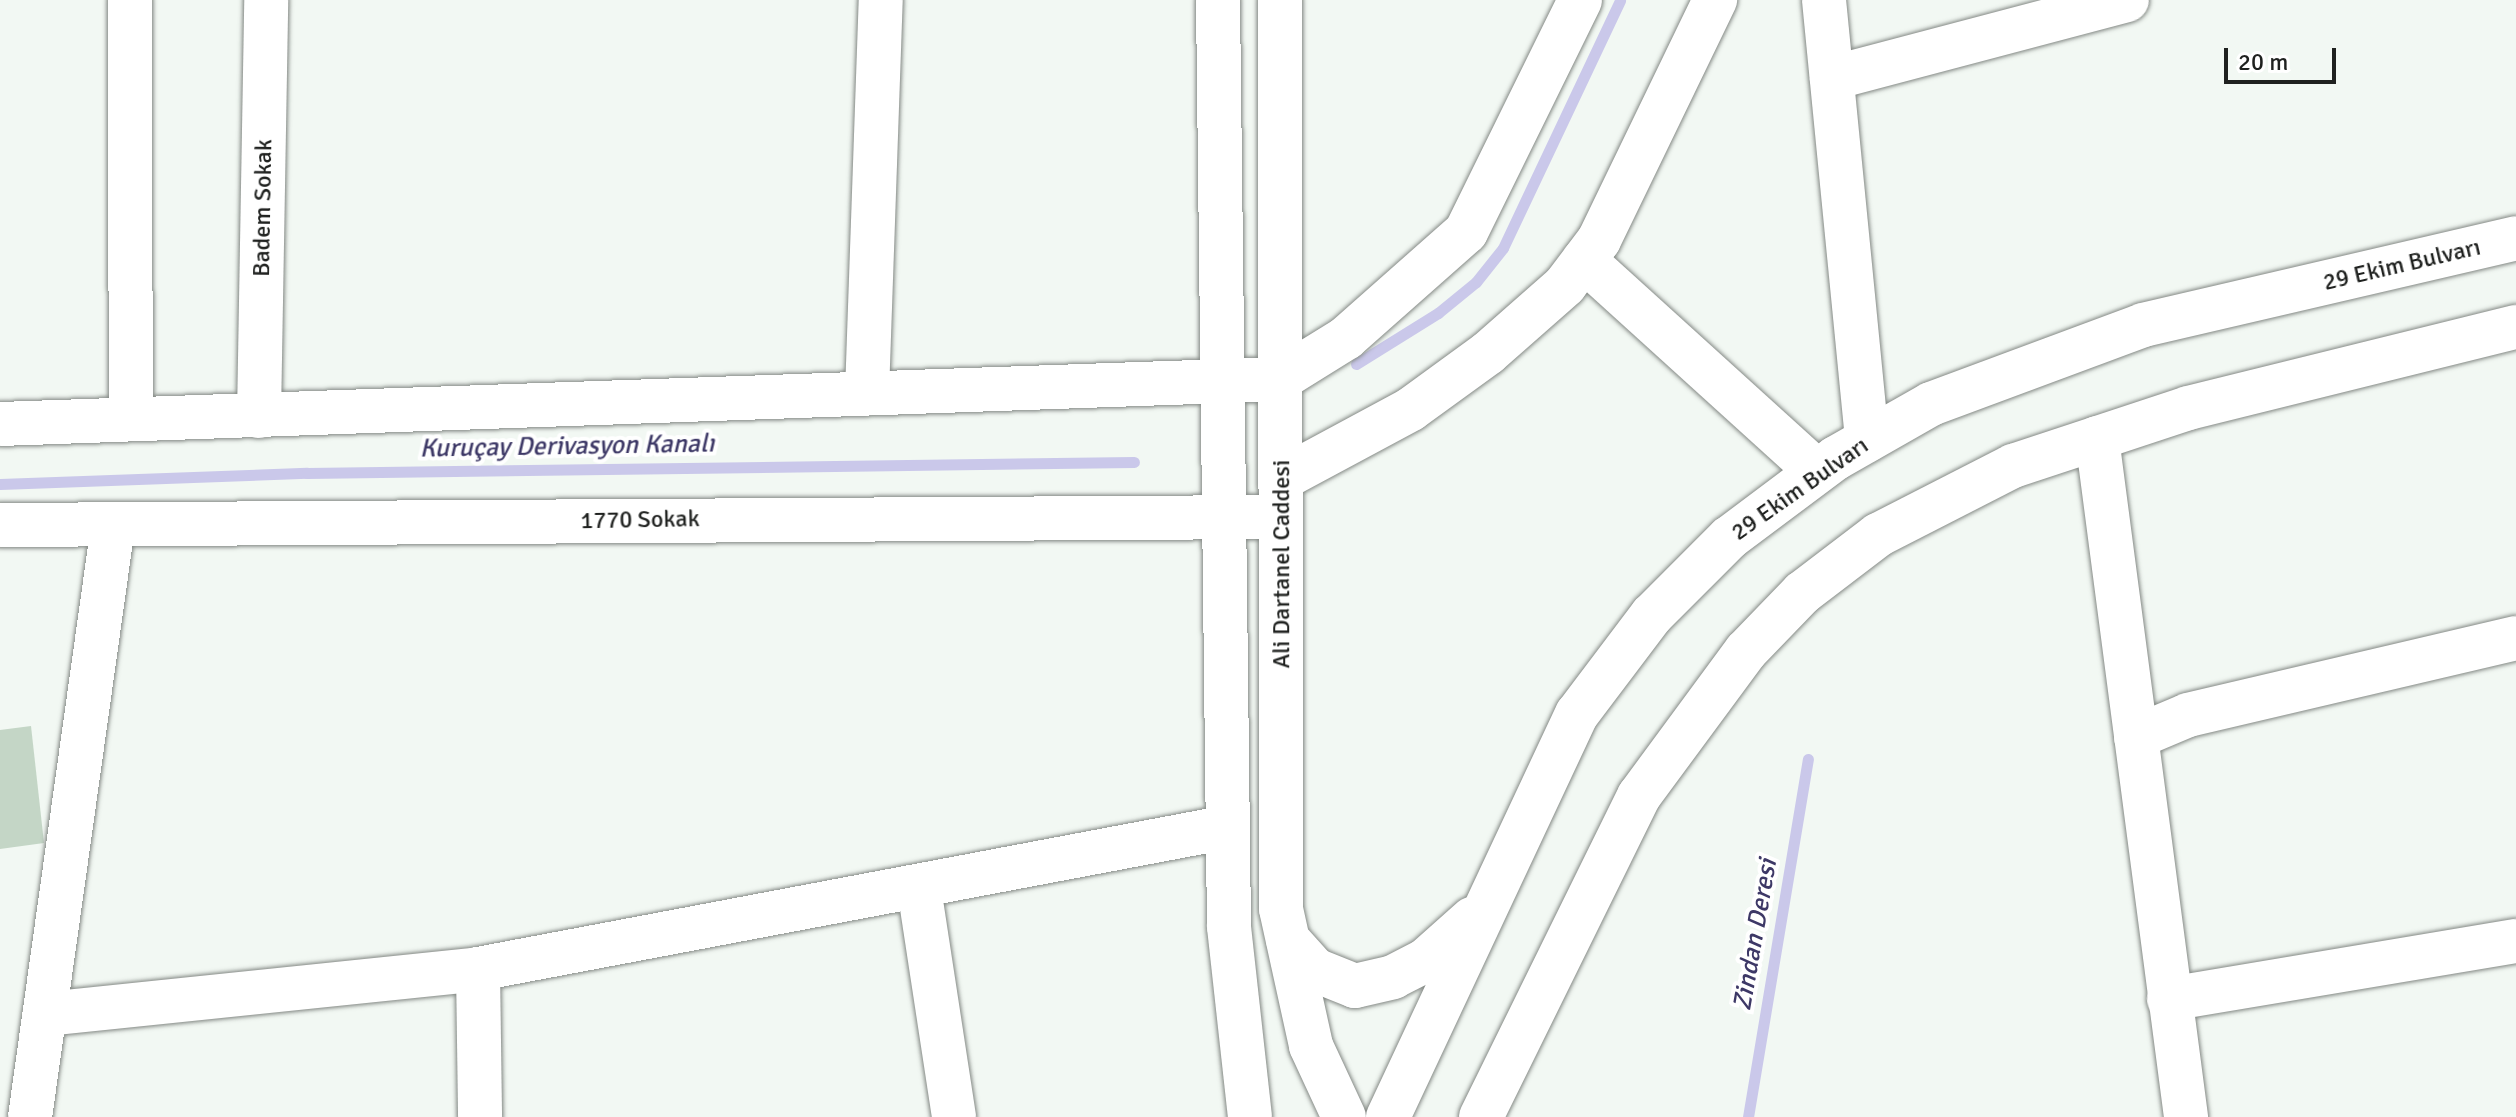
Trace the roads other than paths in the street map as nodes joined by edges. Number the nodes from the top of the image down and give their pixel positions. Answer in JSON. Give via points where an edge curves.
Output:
{"nodes":[{"id":1,"x":130,"y":0,"type":"edge"},
{"id":2,"x":266,"y":0,"type":"edge"},
{"id":3,"x":881,"y":0,"type":"edge"},
{"id":4,"x":1218,"y":0,"type":"edge"},
{"id":5,"x":1280,"y":0,"type":"edge"},
{"id":6,"x":1580,"y":0,"type":"edge"},
{"id":7,"x":1715,"y":0,"type":"edge"},
{"id":8,"x":1824,"y":0,"type":"edge"},
{"id":9,"x":2127,"y":0,"type":"edge"},
{"id":10,"x":1832,"y":78,"type":"junction"},
{"id":11,"x":2516,"y":238,"type":"edge"},
{"id":12,"x":1584,"y":260,"type":"junction"},
{"id":13,"x":2516,"y":327,"type":"edge"},
{"id":14,"x":1221,"y":379,"type":"junction"},
{"id":15,"x":1280,"y":379,"type":"junction"},
{"id":16,"x":867,"y":393,"type":"junction"},
{"id":17,"x":259,"y":416,"type":"junction"},
{"id":18,"x":131,"y":419,"type":"junction"},
{"id":19,"x":0,"y":424,"type":"edge"},
{"id":20,"x":2097,"y":438,"type":"junction"},
{"id":21,"x":1867,"y":440,"type":"junction"},
{"id":22,"x":1817,"y":471,"type":"junction"},
{"id":23,"x":1282,"y":497,"type":"junction"},
{"id":24,"x":1223,"y":514,"type":"junction"},
{"id":25,"x":0,"y":525,"type":"edge"},
{"id":26,"x":113,"y":526,"type":"junction"},
{"id":27,"x":2516,"y":638,"type":"edge"},
{"id":28,"x":2136,"y":737,"type":"junction"},
{"id":29,"x":1228,"y":827,"type":"junction"},
{"id":30,"x":919,"y":888,"type":"junction"},
{"id":31,"x":1488,"y":902,"type":"junction"},
{"id":32,"x":1288,"y":940,"type":"junction"},
{"id":33,"x":2516,"y":941,"type":"edge"},
{"id":34,"x":478,"y":969,"type":"junction"},
{"id":35,"x":2169,"y":999,"type":"junction"},
{"id":36,"x":45,"y":1014,"type":"junction"},
{"id":37,"x":30,"y":1117,"type":"edge"},
{"id":38,"x":480,"y":1117,"type":"edge"},
{"id":39,"x":954,"y":1117,"type":"edge"},
{"id":40,"x":1250,"y":1117,"type":"edge"},
{"id":41,"x":1344,"y":1117,"type":"edge"},
{"id":42,"x":1388,"y":1117,"type":"edge"},
{"id":43,"x":1481,"y":1117,"type":"edge"},
{"id":44,"x":2186,"y":1117,"type":"edge"}],
"edges":[{"from":1,"to":18,"type":"main road"},
{"from":2,"to":17,"type":"main road","name":"Badem Sokak"},
{"from":3,"to":16,"type":"main road"},
{"from":4,"to":14,"type":"main road"},
{"from":5,"to":15,"type":"main road","name":"Ali Dartanel Caddesi"},
{"from":6,"to":15,"type":"main road","via":[[1466,232],[1346,338]]},
{"from":7,"to":12,"type":"main road","via":[[1599,240]]},
{"from":8,"to":10,"type":"main road"},
{"from":9,"to":10,"type":"main road"},
{"from":10,"to":21,"type":"main road"},
{"from":11,"to":21,"type":"main road","name":"29 Ekim Bulvarı","via":[[2143,325],[1931,404]]},
{"from":12,"to":22,"type":"main road"},
{"from":12,"to":23,"type":"main road","via":[[1565,285],[1488,353]]},
{"from":13,"to":20,"type":"main road","via":[[2188,408]]},
{"from":14,"to":15,"type":"main road"},
{"from":14,"to":16,"type":"main road"},
{"from":14,"to":24,"type":"main road"},
{"from":15,"to":23,"type":"main road","name":"Ali Dartanel Caddesi"},
{"from":16,"to":17,"type":"main road"},
{"from":17,"to":18,"type":"main road"},
{"from":18,"to":19,"type":"main road"},
{"from":20,"to":28,"type":"main road"},
{"from":20,"to":43,"type":"main road","via":[[2013,466],[1878,535],[1802,593],[1746,651],[1639,796]]},
{"from":21,"to":22,"type":"main road","name":"29 Ekim Bulvarı"},
{"from":22,"to":31,"type":"main road","name":"29 Ekim Bulvarı","via":[[1729,538],[1652,615],[1577,714]]},
{"from":23,"to":24,"type":"main road","name":"1770 Sokak"},
{"from":23,"to":32,"type":"main road","name":"Ali Dartanel Caddesi","via":[[1281,909]]},
{"from":24,"to":26,"type":"main road","name":"1770 Sokak"},
{"from":24,"to":29,"type":"main road"},
{"from":25,"to":26,"type":"main road","name":"1770 Sokak","via":[[86,521]]},
{"from":26,"to":36,"type":"main road"},
{"from":27,"to":28,"type":"main road","via":[[2188,715]]},
{"from":28,"to":35,"type":"main road"},
{"from":29,"to":30,"type":"main road"},
{"from":29,"to":40,"type":"main road","via":[[1229,927]]},
{"from":30,"to":34,"type":"main road"},
{"from":30,"to":39,"type":"main road"},
{"from":31,"to":32,"type":"main road","via":[[1426,960],[1374,983],[1334,982]]},
{"from":31,"to":42,"type":"main road","name":"29 Ekim Bulvarı"},
{"from":32,"to":41,"type":"main road","name":"Ali Dartanel Caddesi","via":[[1311,1046]]},
{"from":33,"to":35,"type":"main road"},
{"from":34,"to":36,"type":"main road"},
{"from":34,"to":38,"type":"main road"},
{"from":35,"to":44,"type":"main road"},
{"from":36,"to":37,"type":"main road"}]}
